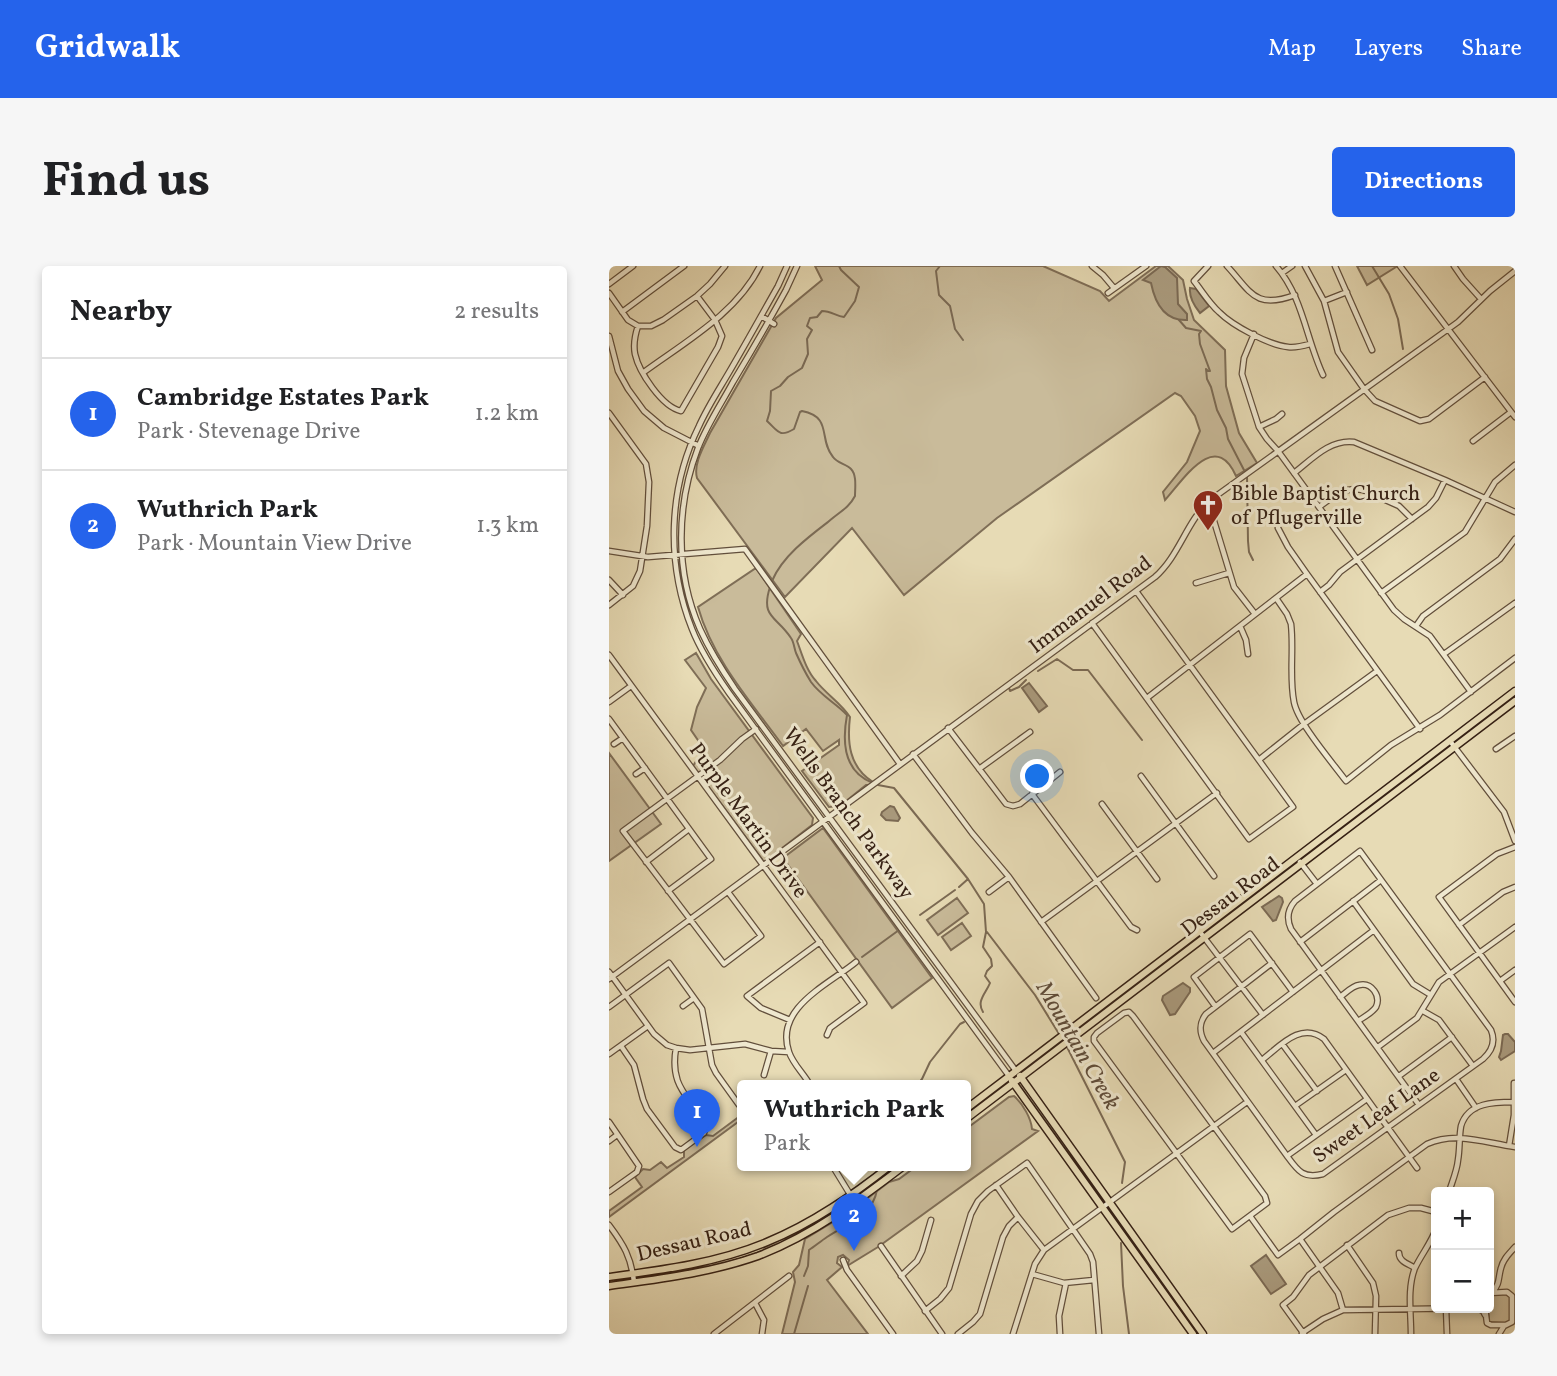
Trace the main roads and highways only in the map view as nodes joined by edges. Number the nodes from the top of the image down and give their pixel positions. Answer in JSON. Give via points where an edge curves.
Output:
{"nodes":[{"id":1,"x":1515,"y":691,"type":"edge"},
{"id":2,"x":1515,"y":701,"type":"edge"},
{"id":3,"x":1453,"y":745,"type":"junction"},
{"id":4,"x":1202,"y":934,"type":"junction"},
{"id":5,"x":1070,"y":1035,"type":"junction"},
{"id":6,"x":1018,"y":1074,"type":"junction"},
{"id":7,"x":1011,"y":1079,"type":"junction"},
{"id":8,"x":971,"y":1106,"type":"edge"},
{"id":9,"x":971,"y":1115,"type":"edge"},
{"id":10,"x":1049,"y":1118,"type":"junction"},
{"id":11,"x":1042,"y":1123,"type":"junction"},
{"id":12,"x":884,"y":1171,"type":"edge"},
{"id":13,"x":897,"y":1171,"type":"edge"},
{"id":14,"x":853,"y":1200,"type":"junction"},
{"id":15,"x":609,"y":1277,"type":"edge"},
{"id":16,"x":609,"y":1286,"type":"edge"},
{"id":17,"x":1193,"y":1334,"type":"edge"},
{"id":18,"x":1203,"y":1334,"type":"edge"}],
"edges":[{"from":1,"to":3,"type":"main road","name":"Dessau Road"},
{"from":2,"to":3,"type":"main road","name":"Dessau Road"},
{"from":3,"to":4,"type":"main road","name":"Dessau Road","via":[[1297,858]]},
{"from":3,"to":4,"type":"main road","name":"Dessau Road","via":[[1302,864]]},
{"from":4,"to":5,"type":"main road","name":"Dessau Road"},
{"from":5,"to":6,"type":"main road","name":"Dessau Road"},
{"from":5,"to":6,"type":"main road","name":"Dessau Road","via":[[1061,1047]]},
{"from":6,"to":7,"type":"main road","name":"Dessau Road"},
{"from":6,"to":10,"type":"main road","name":"Wells Branch Parkway"},
{"from":7,"to":8,"type":"main road","name":"Dessau Road"},
{"from":7,"to":9,"type":"main road","name":"Dessau Road"},
{"from":7,"to":11,"type":"main road","name":"Wells Branch Parkway"},
{"from":10,"to":11,"type":"main road"},
{"from":10,"to":18,"type":"main road","name":"Wells Branch Parkway"},
{"from":11,"to":17,"type":"main road","name":"Wells Branch Parkway"},
{"from":12,"to":14,"type":"main road","name":"Dessau Road"},
{"from":13,"to":14,"type":"main road","name":"Dessau Road"},
{"from":14,"to":15,"type":"main road","name":"Dessau Road","via":[[749,1249],[698,1263]]},
{"from":14,"to":16,"type":"main road","name":"Dessau Road","via":[[804,1235],[758,1255],[702,1271]]}]}
